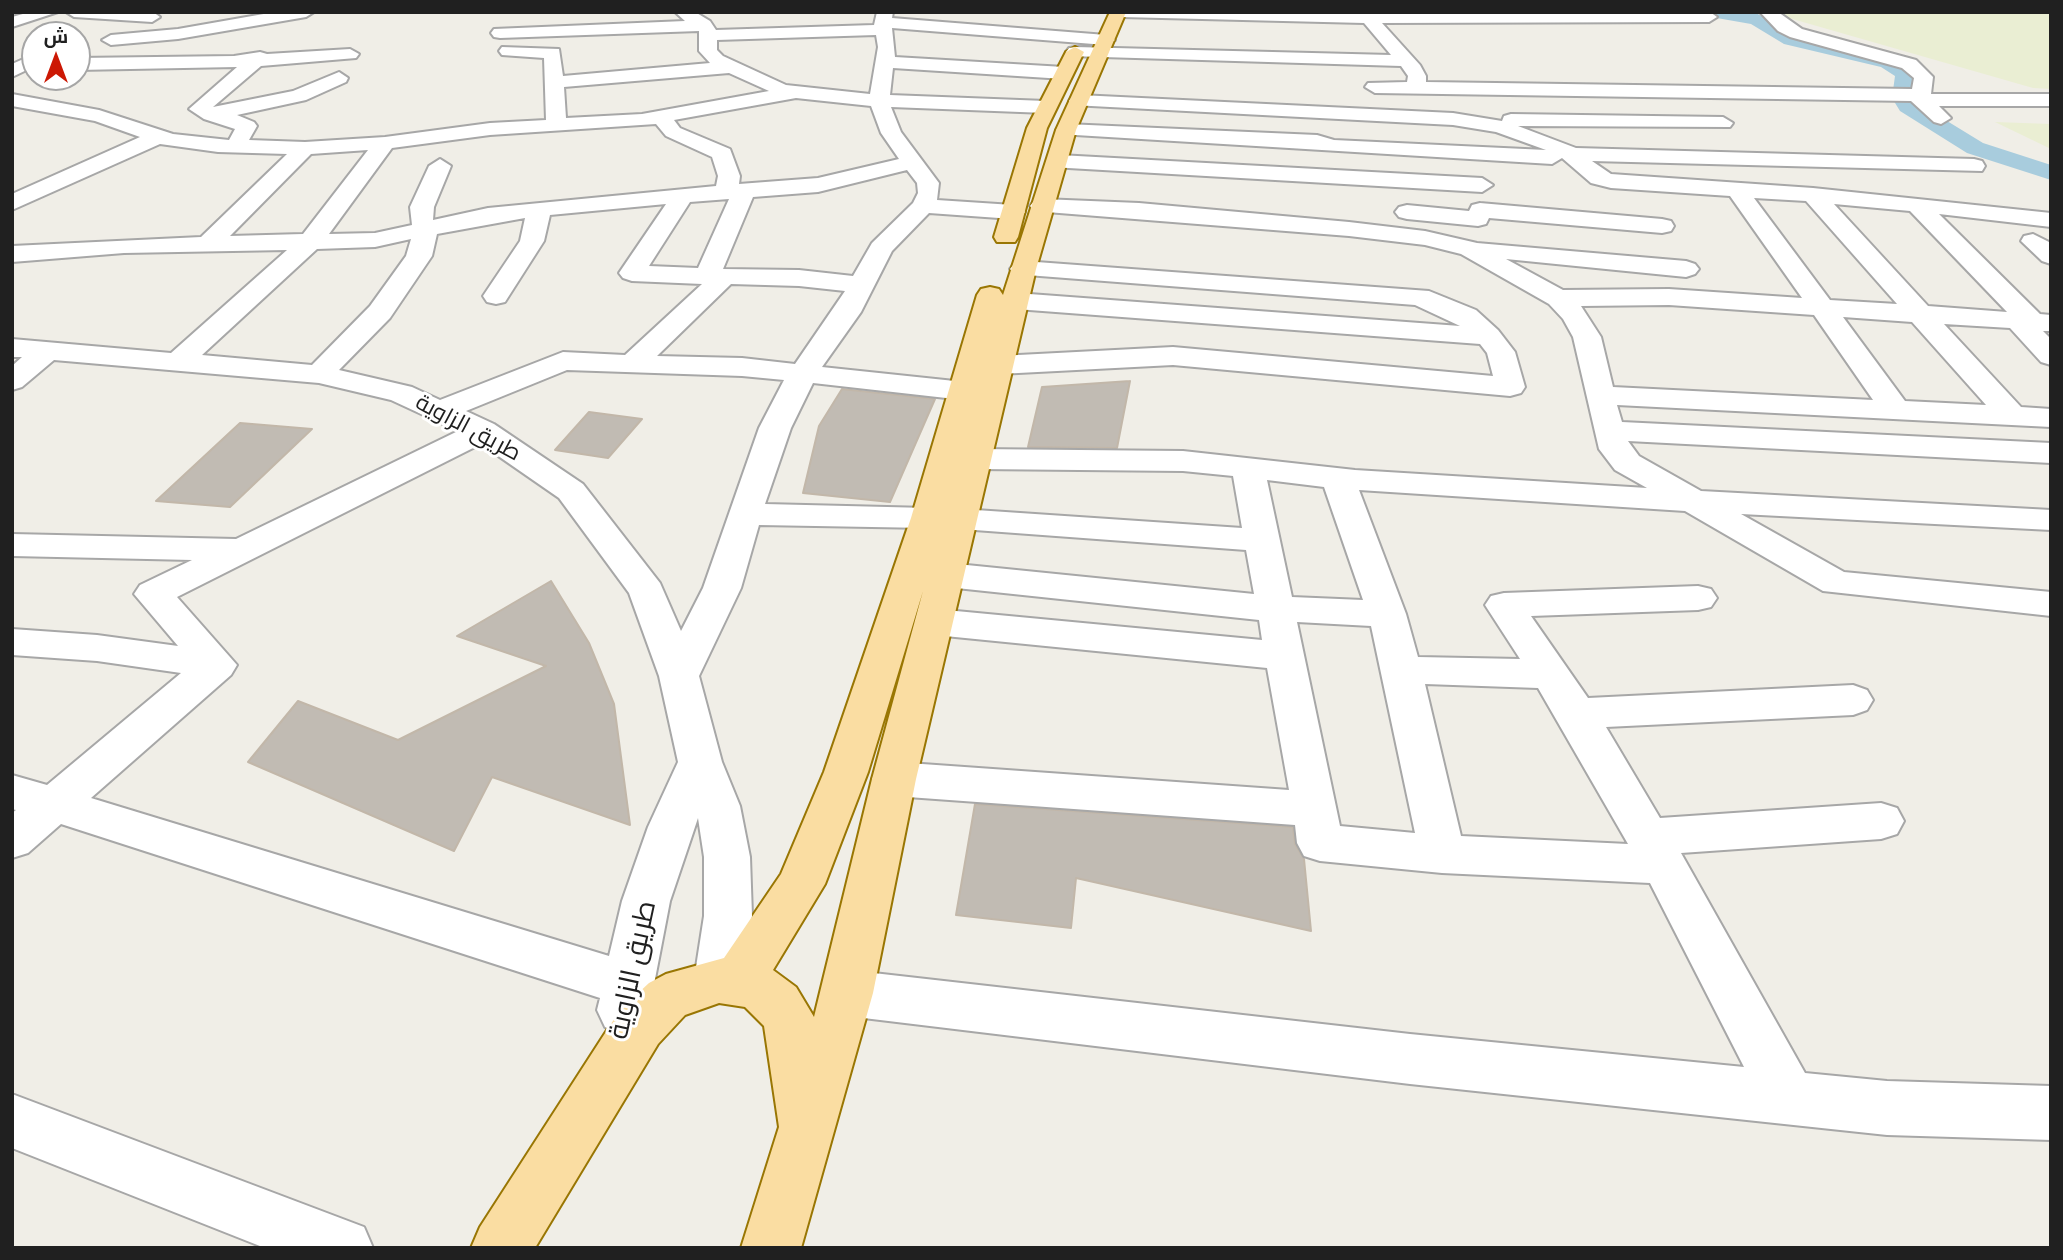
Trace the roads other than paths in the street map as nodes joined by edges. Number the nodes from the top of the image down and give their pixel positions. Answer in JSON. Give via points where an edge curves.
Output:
{"nodes":[{"id":1,"x":50,"y":12,"type":"edge"},
{"id":2,"x":74,"y":12,"type":"edge"},
{"id":3,"x":225,"y":12,"type":"edge"},
{"id":4,"x":683,"y":12,"type":"edge"},
{"id":5,"x":1768,"y":12,"type":"edge"},
{"id":6,"x":303,"y":13,"type":"edge"},
{"id":7,"x":1366,"y":15,"type":"edge"},
{"id":8,"x":117,"y":17,"type":"junction"},
{"id":9,"x":166,"y":17,"type":"junction"},
{"id":10,"x":1709,"y":17,"type":"dead end"},
{"id":11,"x":12,"y":22,"type":"edge"},
{"id":12,"x":883,"y":22,"type":"edge"},
{"id":13,"x":635,"y":29,"type":"junction"},
{"id":14,"x":706,"y":30,"type":"junction"},
{"id":15,"x":1361,"y":38,"type":"dead end"},
{"id":16,"x":124,"y":39,"type":"junction"},
{"id":17,"x":1391,"y":41,"type":"junction"},
{"id":18,"x":1421,"y":44,"type":"dead end"},
{"id":19,"x":350,"y":54,"type":"dead end"},
{"id":20,"x":254,"y":61,"type":"junction"},
{"id":21,"x":1407,"y":61,"type":"junction"},
{"id":22,"x":640,"y":62,"type":"junction"},
{"id":23,"x":1091,"y":63,"type":"edge"},
{"id":24,"x":91,"y":64,"type":"edge"},
{"id":25,"x":732,"y":67,"type":"junction"},
{"id":26,"x":339,"y":78,"type":"dead end"},
{"id":27,"x":882,"y":81,"type":"junction"},
{"id":28,"x":556,"y":82,"type":"junction"},
{"id":29,"x":1361,"y":86,"type":"dead end"},
{"id":30,"x":1415,"y":89,"type":"junction"},
{"id":31,"x":787,"y":92,"type":"junction"},
{"id":32,"x":1920,"y":98,"type":"junction"},
{"id":33,"x":12,"y":100,"type":"edge"},
{"id":34,"x":2051,"y":100,"type":"edge"},
{"id":35,"x":35,"y":104,"type":"junction"},
{"id":36,"x":12,"y":115,"type":"edge"},
{"id":37,"x":211,"y":115,"type":"junction"},
{"id":38,"x":661,"y":117,"type":"junction"},
{"id":39,"x":1941,"y":118,"type":"dead end"},
{"id":40,"x":1453,"y":119,"type":"junction"},
{"id":41,"x":556,"y":124,"type":"junction"},
{"id":42,"x":1517,"y":132,"type":"junction"},
{"id":43,"x":158,"y":137,"type":"junction"},
{"id":44,"x":385,"y":143,"type":"junction"},
{"id":45,"x":235,"y":147,"type":"junction"},
{"id":46,"x":305,"y":148,"type":"junction"},
{"id":47,"x":1480,"y":155,"type":"junction"},
{"id":48,"x":1576,"y":156,"type":"junction"},
{"id":49,"x":911,"y":163,"type":"junction"},
{"id":50,"x":440,"y":166,"type":"dead end"},
{"id":51,"x":1142,"y":166,"type":"junction"},
{"id":52,"x":1974,"y":166,"type":"dead end"},
{"id":53,"x":1638,"y":184,"type":"junction"},
{"id":54,"x":1482,"y":185,"type":"junction"},
{"id":55,"x":1737,"y":190,"type":"junction"},
{"id":56,"x":735,"y":192,"type":"junction"},
{"id":57,"x":683,"y":195,"type":"junction"},
{"id":58,"x":1813,"y":195,"type":"junction"},
{"id":59,"x":1139,"y":201,"type":"junction"},
{"id":60,"x":12,"y":202,"type":"edge"},
{"id":61,"x":923,"y":206,"type":"junction"},
{"id":62,"x":1919,"y":207,"type":"junction"},
{"id":63,"x":1363,"y":208,"type":"dead end"},
{"id":64,"x":1027,"y":209,"type":"junction"},
{"id":65,"x":539,"y":210,"type":"junction"},
{"id":66,"x":1388,"y":210,"type":"dead end"},
{"id":67,"x":1479,"y":215,"type":"junction"},
{"id":68,"x":2051,"y":220,"type":"edge"},
{"id":69,"x":1662,"y":226,"type":"junction"},
{"id":70,"x":426,"y":228,"type":"junction"},
{"id":71,"x":309,"y":243,"type":"junction"},
{"id":72,"x":207,"y":245,"type":"junction"},
{"id":73,"x":1470,"y":249,"type":"junction"},
{"id":74,"x":12,"y":254,"type":"edge"},
{"id":75,"x":1686,"y":268,"type":"junction"},
{"id":76,"x":1017,"y":270,"type":"junction"},
{"id":77,"x":715,"y":276,"type":"junction"},
{"id":78,"x":860,"y":285,"type":"junction"},
{"id":79,"x":496,"y":296,"type":"dead end"},
{"id":80,"x":1558,"y":298,"type":"junction"},
{"id":81,"x":1703,"y":300,"type":"junction"},
{"id":82,"x":1821,"y":308,"type":"junction"},
{"id":83,"x":1922,"y":315,"type":"junction"},
{"id":84,"x":2033,"y":322,"type":"edge"},
{"id":85,"x":12,"y":348,"type":"edge"},
{"id":86,"x":49,"y":350,"type":"junction"},
{"id":87,"x":2051,"y":356,"type":"edge"},
{"id":88,"x":178,"y":362,"type":"junction"},
{"id":89,"x":632,"y":364,"type":"junction"},
{"id":90,"x":999,"y":365,"type":"junction"},
{"id":91,"x":803,"y":373,"type":"junction"},
{"id":92,"x":319,"y":374,"type":"junction"},
{"id":93,"x":12,"y":381,"type":"edge"},
{"id":94,"x":964,"y":391,"type":"junction"},
{"id":95,"x":1600,"y":395,"type":"junction"},
{"id":96,"x":442,"y":410,"type":"junction"},
{"id":97,"x":1896,"y":410,"type":"junction"},
{"id":98,"x":2012,"y":416,"type":"junction"},
{"id":99,"x":2051,"y":418,"type":"edge"},
{"id":100,"x":483,"y":431,"type":"junction"},
{"id":101,"x":1608,"y":431,"type":"junction"},
{"id":102,"x":2051,"y":453,"type":"edge"},
{"id":103,"x":976,"y":459,"type":"junction"},
{"id":104,"x":1248,"y":468,"type":"junction"},
{"id":105,"x":1338,"y":478,"type":"junction"},
{"id":106,"x":1689,"y":499,"type":"junction"},
{"id":107,"x":744,"y":514,"type":"junction"},
{"id":108,"x":945,"y":519,"type":"junction"},
{"id":109,"x":2051,"y":520,"type":"edge"},
{"id":110,"x":1262,"y":540,"type":"junction"},
{"id":111,"x":12,"y":545,"type":"edge"},
{"id":112,"x":245,"y":550,"type":"junction"},
{"id":113,"x":947,"y":575,"type":"junction"},
{"id":114,"x":1698,"y":598,"type":"dead end"},
{"id":115,"x":2051,"y":604,"type":"edge"},
{"id":116,"x":1276,"y":609,"type":"junction"},
{"id":117,"x":1387,"y":614,"type":"junction"},
{"id":118,"x":936,"y":622,"type":"junction"},
{"id":119,"x":12,"y":642,"type":"edge"},
{"id":120,"x":1285,"y":656,"type":"junction"},
{"id":121,"x":217,"y":665,"type":"junction"},
{"id":122,"x":1402,"y":670,"type":"junction"},
{"id":123,"x":1550,"y":674,"type":"junction"},
{"id":124,"x":679,"y":676,"type":"junction"},
{"id":125,"x":1853,"y":700,"type":"dead end"},
{"id":126,"x":1577,"y":714,"type":"junction"},
{"id":127,"x":700,"y":762,"type":"junction"},
{"id":128,"x":894,"y":779,"type":"junction"},
{"id":129,"x":33,"y":798,"type":"edge"},
{"id":130,"x":1315,"y":809,"type":"junction"},
{"id":131,"x":1881,"y":821,"type":"dead end"},
{"id":132,"x":12,"y":840,"type":"edge"},
{"id":133,"x":1656,"y":851,"type":"junction"},
{"id":134,"x":1442,"y":854,"type":"junction"},
{"id":135,"x":728,"y":981,"type":"junction"},
{"id":136,"x":626,"y":984,"type":"junction"},
{"id":137,"x":847,"y":993,"type":"junction"},
{"id":138,"x":614,"y":1062,"type":"junction"},
{"id":139,"x":1789,"y":1098,"type":"junction"},
{"id":140,"x":2051,"y":1113,"type":"edge"},
{"id":141,"x":12,"y":1121,"type":"edge"},
{"id":142,"x":807,"y":1134,"type":"junction"},
{"id":143,"x":343,"y":1248,"type":"edge"},
{"id":144,"x":501,"y":1248,"type":"edge"},
{"id":145,"x":771,"y":1248,"type":"edge"}],
"edges":[{"from":1,"to":11,"type":"street"},
{"from":2,"to":8,"type":"street"},
{"from":3,"to":9,"type":"street"},
{"from":4,"to":14,"type":"street"},
{"from":5,"to":32,"type":"street","via":[[1796,33],[1909,64],[1924,77]]},
{"from":6,"to":16,"type":"street"},
{"from":6,"to":20,"type":"street"},
{"from":7,"to":10,"type":"street"},
{"from":7,"to":17,"type":"street"},
{"from":7,"to":23,"type":"street"},
{"from":8,"to":9,"type":"street"},
{"from":8,"to":16,"type":"street","via":[[88,37]]},
{"from":9,"to":16,"type":"street"},
{"from":12,"to":14,"type":"street"},
{"from":12,"to":23,"type":"street"},
{"from":12,"to":27,"type":"street","via":[[887,47]]},
{"from":13,"to":14,"type":"street"},
{"from":13,"to":22,"type":"street"},
{"from":13,"to":28,"type":"street","via":[[495,26],[488,50],[552,52]]},
{"from":14,"to":25,"type":"street","via":[[708,51]]},
{"from":15,"to":17,"type":"street"},
{"from":17,"to":18,"type":"street"},
{"from":17,"to":21,"type":"street"},
{"from":19,"to":20,"type":"street"},
{"from":20,"to":24,"type":"street"},
{"from":20,"to":37,"type":"street","via":[[202,105],[201,111]]},
{"from":21,"to":23,"type":"street"},
{"from":21,"to":30,"type":"street","via":[[1417,76]]},
{"from":22,"to":25,"type":"street"},
{"from":22,"to":28,"type":"street"},
{"from":23,"to":27,"type":"street"},
{"from":23,"to":27,"type":"street"},
{"from":23,"to":40,"type":"street"},
{"from":23,"to":47,"type":"street","via":[[1332,146]]},
{"from":23,"to":51,"type":"street"},
{"from":23,"to":64,"type":"main road"},
{"from":23,"to":64,"type":"main road","via":[[1037,128]]},
{"from":25,"to":31,"type":"street"},
{"from":26,"to":37,"type":"street","via":[[299,96]]},
{"from":27,"to":31,"type":"street"},
{"from":27,"to":49,"type":"street","via":[[891,133]]},
{"from":28,"to":41,"type":"street"},
{"from":29,"to":30,"type":"street"},
{"from":30,"to":32,"type":"street"},
{"from":31,"to":38,"type":"street"},
{"from":32,"to":34,"type":"street"},
{"from":32,"to":39,"type":"street"},
{"from":33,"to":35,"type":"street"},
{"from":35,"to":36,"type":"street"},
{"from":35,"to":43,"type":"street","via":[[99,116]]},
{"from":37,"to":45,"type":"street","via":[[247,126]]},
{"from":38,"to":41,"type":"street"},
{"from":38,"to":56,"type":"street","via":[[673,132],[722,154]]},
{"from":40,"to":42,"type":"street"},
{"from":40,"to":42,"type":"street","via":[[1731,130]]},
{"from":41,"to":44,"type":"street"},
{"from":42,"to":48,"type":"street"},
{"from":43,"to":45,"type":"street"},
{"from":43,"to":60,"type":"street"},
{"from":44,"to":46,"type":"street"},
{"from":44,"to":71,"type":"street"},
{"from":45,"to":46,"type":"street"},
{"from":46,"to":72,"type":"street"},
{"from":47,"to":48,"type":"street"},
{"from":47,"to":54,"type":"street"},
{"from":48,"to":52,"type":"street"},
{"from":48,"to":53,"type":"street","via":[[1599,178]]},
{"from":49,"to":56,"type":"street","via":[[818,185]]},
{"from":49,"to":61,"type":"street","via":[[928,183]]},
{"from":50,"to":70,"type":"street","via":[[422,207]]},
{"from":51,"to":54,"type":"street"},
{"from":51,"to":59,"type":"street"},
{"from":53,"to":55,"type":"street"},
{"from":53,"to":69,"type":"street"},
{"from":54,"to":67,"type":"street"},
{"from":55,"to":58,"type":"street"},
{"from":55,"to":82,"type":"street"},
{"from":56,"to":57,"type":"street"},
{"from":56,"to":77,"type":"street"},
{"from":57,"to":65,"type":"street"},
{"from":57,"to":77,"type":"street","via":[[632,273]]},
{"from":58,"to":62,"type":"street"},
{"from":58,"to":83,"type":"street"},
{"from":59,"to":63,"type":"street"},
{"from":59,"to":64,"type":"street"},
{"from":59,"to":73,"type":"street","via":[[1413,236]]},
{"from":61,"to":64,"type":"street"},
{"from":61,"to":78,"type":"street","via":[[881,248]]},
{"from":62,"to":68,"type":"street"},
{"from":62,"to":84,"type":"street"},
{"from":64,"to":76,"type":"main road"},
{"from":65,"to":70,"type":"street"},
{"from":65,"to":79,"type":"street","via":[[532,241]]},
{"from":66,"to":67,"type":"street"},
{"from":67,"to":69,"type":"street"},
{"from":67,"to":73,"type":"street"},
{"from":69,"to":75,"type":"street"},
{"from":70,"to":71,"type":"street","via":[[374,240]]},
{"from":70,"to":92,"type":"street","via":[[419,256],[405,279],[358,337]]},
{"from":71,"to":72,"type":"street"},
{"from":71,"to":88,"type":"street"},
{"from":72,"to":74,"type":"street"},
{"from":73,"to":75,"type":"street"},
{"from":73,"to":80,"type":"street"},
{"from":75,"to":81,"type":"street"},
{"from":76,"to":90,"type":"main road"},
{"from":76,"to":90,"type":"street","via":[[1488,336],[1501,352],[1510,387],[1173,356]]},
{"from":76,"to":94,"type":"main road"},
{"from":77,"to":78,"type":"street"},
{"from":77,"to":89,"type":"street"},
{"from":78,"to":91,"type":"street"},
{"from":80,"to":81,"type":"street"},
{"from":80,"to":95,"type":"street","via":[[1576,315],[1587,337]]},
{"from":81,"to":82,"type":"street"},
{"from":82,"to":83,"type":"street"},
{"from":82,"to":97,"type":"street"},
{"from":83,"to":84,"type":"street"},
{"from":83,"to":98,"type":"street"},
{"from":84,"to":87,"type":"street"},
{"from":85,"to":86,"type":"street","name":"طريق الزاوية"},
{"from":86,"to":88,"type":"street","name":"طريق الزاوية"},
{"from":86,"to":93,"type":"street"},
{"from":88,"to":92,"type":"street","name":"طريق الزاوية"},
{"from":89,"to":91,"type":"street"},
{"from":89,"to":96,"type":"street","via":[[563,361]]},
{"from":90,"to":103,"type":"main road"},
{"from":91,"to":94,"type":"street"},
{"from":91,"to":107,"type":"street","via":[[775,428]]},
{"from":92,"to":96,"type":"street","name":"طريق الزاوية","via":[[401,393]]},
{"from":94,"to":108,"type":"main road"},
{"from":95,"to":97,"type":"street"},
{"from":95,"to":101,"type":"street"},
{"from":96,"to":100,"type":"street","name":"طريق الزاوية"},
{"from":97,"to":98,"type":"street"},
{"from":98,"to":99,"type":"street"},
{"from":100,"to":112,"type":"street"},
{"from":100,"to":124,"type":"street","name":"طريق الزاوية","via":[[571,491],[647,591]]},
{"from":101,"to":102,"type":"street"},
{"from":101,"to":106,"type":"street","via":[[1627,463]]},
{"from":103,"to":104,"type":"street","via":[[1136,460]]},
{"from":103,"to":108,"type":"main road"},
{"from":104,"to":105,"type":"street"},
{"from":104,"to":110,"type":"street"},
{"from":105,"to":106,"type":"street"},
{"from":105,"to":117,"type":"street"},
{"from":106,"to":109,"type":"street"},
{"from":106,"to":115,"type":"street","via":[[1836,583]]},
{"from":107,"to":108,"type":"street"},
{"from":107,"to":124,"type":"street","via":[[722,588]]},
{"from":108,"to":110,"type":"street"},
{"from":108,"to":113,"type":"main road"},
{"from":108,"to":135,"type":"main road","via":[[813,857],[784,913]]},
{"from":110,"to":116,"type":"street"},
{"from":111,"to":112,"type":"street"},
{"from":112,"to":121,"type":"street","via":[[153,594]]},
{"from":113,"to":116,"type":"street"},
{"from":113,"to":118,"type":"main road"},
{"from":114,"to":123,"type":"street","via":[[1504,605]]},
{"from":116,"to":117,"type":"street"},
{"from":116,"to":120,"type":"street"},
{"from":117,"to":122,"type":"street"},
{"from":118,"to":120,"type":"street"},
{"from":118,"to":128,"type":"main road"},
{"from":119,"to":121,"type":"street","via":[[97,648]]},
{"from":120,"to":130,"type":"street"},
{"from":121,"to":129,"type":"street"},
{"from":122,"to":123,"type":"street"},
{"from":122,"to":134,"type":"street"},
{"from":123,"to":126,"type":"street"},
{"from":124,"to":127,"type":"street","name":"طريق الزاوية"},
{"from":125,"to":126,"type":"street"},
{"from":126,"to":133,"type":"street"},
{"from":127,"to":135,"type":"street","name":"طريق الزاوية","via":[[718,806],[727,858]]},
{"from":127,"to":136,"type":"street","name":"طريق الزاوية","via":[[646,901]]},
{"from":128,"to":130,"type":"street"},
{"from":128,"to":137,"type":"main road"},
{"from":129,"to":132,"type":"street"},
{"from":129,"to":136,"type":"street"},
{"from":130,"to":134,"type":"street","via":[[1320,843]]},
{"from":131,"to":133,"type":"street"},
{"from":133,"to":134,"type":"street"},
{"from":133,"to":139,"type":"street"},
{"from":135,"to":138,"type":"main road","via":[[667,999]]},
{"from":135,"to":142,"type":"main road","via":[[760,988],[789,1020]]},
{"from":136,"to":138,"type":"street","name":"طريق الزاوية"},
{"from":137,"to":139,"type":"street"},
{"from":137,"to":142,"type":"main road"},
{"from":138,"to":144,"type":"main road"},
{"from":139,"to":140,"type":"street","via":[[1887,1108]]},
{"from":141,"to":143,"type":"street"},
{"from":142,"to":145,"type":"main road"}]}
